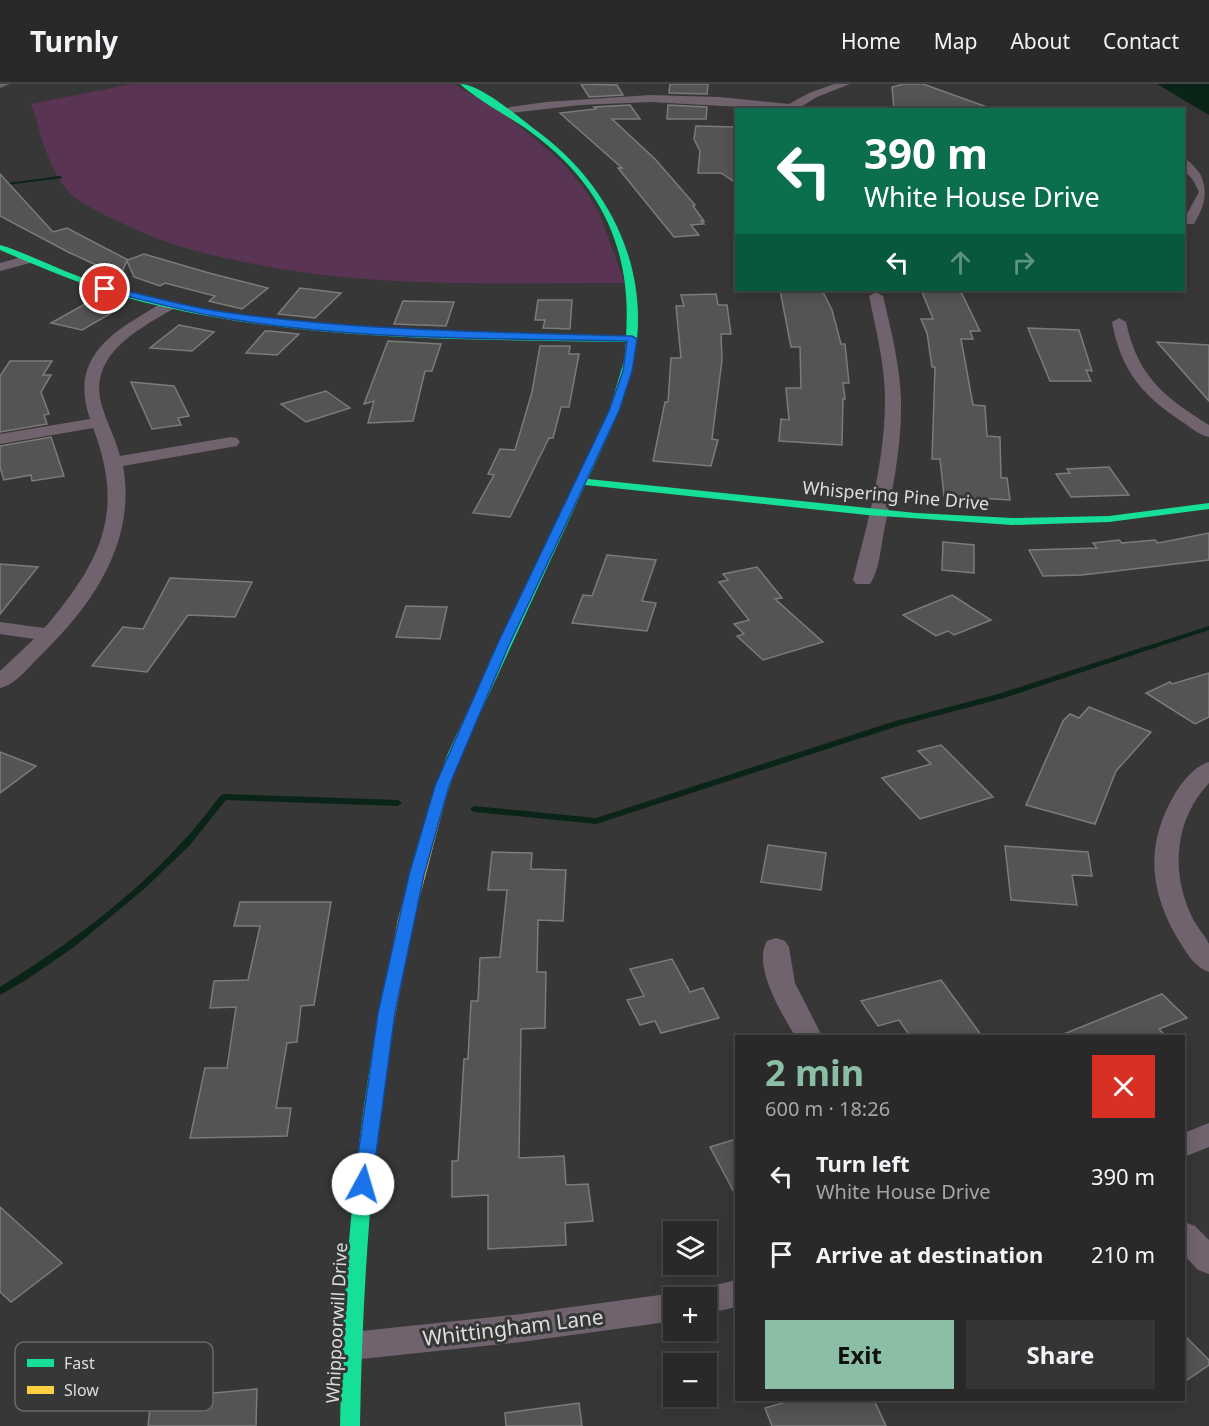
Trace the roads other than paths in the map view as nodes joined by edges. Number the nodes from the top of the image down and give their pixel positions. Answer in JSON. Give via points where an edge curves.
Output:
{"nodes":[{"id":1,"x":5,"y":84,"type":"edge"},
{"id":2,"x":463,"y":84,"type":"edge"},
{"id":3,"x":647,"y":84,"type":"edge"},
{"id":4,"x":845,"y":84,"type":"edge"},
{"id":5,"x":0,"y":85,"type":"edge"},
{"id":6,"x":649,"y":97,"type":"junction"},
{"id":7,"x":782,"y":108,"type":"edge"},
{"id":8,"x":791,"y":108,"type":"edge"},
{"id":9,"x":510,"y":110,"type":"junction"},
{"id":10,"x":1185,"y":164,"type":"edge"},
{"id":11,"x":1186,"y":220,"type":"edge"},
{"id":12,"x":1204,"y":224,"type":"dead end"},
{"id":13,"x":0,"y":247,"type":"edge"},
{"id":14,"x":25,"y":260,"type":"junction"},
{"id":15,"x":0,"y":267,"type":"edge"},
{"id":16,"x":876,"y":296,"type":"dead end"},
{"id":17,"x":170,"y":305,"type":"junction"},
{"id":18,"x":1119,"y":322,"type":"dead end"},
{"id":19,"x":632,"y":339,"type":"junction"},
{"id":20,"x":99,"y":422,"type":"junction"},
{"id":21,"x":1209,"y":432,"type":"edge"},
{"id":22,"x":0,"y":439,"type":"edge"},
{"id":23,"x":231,"y":442,"type":"dead end"},
{"id":24,"x":113,"y":462,"type":"junction"},
{"id":25,"x":580,"y":481,"type":"junction"},
{"id":26,"x":1209,"y":506,"type":"edge"},
{"id":27,"x":879,"y":513,"type":"junction"},
{"id":28,"x":863,"y":580,"type":"dead end"},
{"id":29,"x":0,"y":628,"type":"edge"},
{"id":30,"x":48,"y":635,"type":"junction"},
{"id":31,"x":0,"y":682,"type":"edge"},
{"id":32,"x":1209,"y":770,"type":"edge"},
{"id":33,"x":776,"y":947,"type":"dead end"},
{"id":34,"x":1209,"y":963,"type":"edge"},
{"id":35,"x":807,"y":1035,"type":"edge"},
{"id":36,"x":1209,"y":1134,"type":"edge"},
{"id":37,"x":1185,"y":1146,"type":"edge"},
{"id":38,"x":1185,"y":1236,"type":"edge"},
{"id":39,"x":1209,"y":1261,"type":"edge"},
{"id":40,"x":735,"y":1294,"type":"edge"},
{"id":41,"x":717,"y":1298,"type":"edge"},
{"id":42,"x":663,"y":1309,"type":"edge"},
{"id":43,"x":352,"y":1346,"type":"junction"},
{"id":44,"x":350,"y":1426,"type":"edge"}],
"edges":[{"from":1,"to":5,"type":"street"},
{"from":2,"to":9,"type":"street","name":"Whippoorwill Drive"},
{"from":3,"to":6,"type":"street"},
{"from":4,"to":8,"type":"street"},
{"from":6,"to":7,"type":"street","via":[[711,98]]},
{"from":6,"to":9,"type":"street","via":[[581,100]]},
{"from":9,"to":19,"type":"street","name":"Whippoorwill Drive","via":[[569,158],[606,206],[632,275]]},
{"from":10,"to":11,"type":"street","via":[[1205,192]]},
{"from":11,"to":12,"type":"street"},
{"from":13,"to":14,"type":"street"},
{"from":14,"to":15,"type":"street"},
{"from":14,"to":17,"type":"street","via":[[86,283]]},
{"from":16,"to":27,"type":"street","via":[[893,399]]},
{"from":17,"to":19,"type":"street","via":[[254,319],[362,330]]},
{"from":17,"to":20,"type":"street","via":[[117,339],[100,358],[92,373],[90,389]]},
{"from":18,"to":21,"type":"street","via":[[1126,354],[1144,382],[1162,401]]},
{"from":19,"to":25,"type":"street","name":"Whippoorwill Drive","via":[[618,400]]},
{"from":20,"to":22,"type":"street"},
{"from":20,"to":24,"type":"street"},
{"from":23,"to":24,"type":"street"},
{"from":24,"to":30,"type":"street","via":[[118,503],[109,543],[83,591]]},
{"from":25,"to":27,"type":"street","name":"Whispering Pine Drive"},
{"from":25,"to":43,"type":"street","name":"Whippoorwill Drive","via":[[454,753],[416,875],[375,1084],[358,1237]]},
{"from":26,"to":27,"type":"street","name":"Whispering Pine Drive","via":[[1132,519],[1048,524]]},
{"from":27,"to":28,"type":"street"},
{"from":29,"to":30,"type":"street"},
{"from":30,"to":31,"type":"street"},
{"from":32,"to":34,"type":"street","via":[[1176,808],[1164,851],[1178,913]]},
{"from":33,"to":35,"type":"street","via":[[782,988]]},
{"from":36,"to":37,"type":"street"},
{"from":38,"to":39,"type":"street"},
{"from":40,"to":41,"type":"street"},
{"from":42,"to":43,"type":"street","name":"Whittingham Lane"},
{"from":43,"to":44,"type":"street","name":"Whippoorwill Drive"}]}
